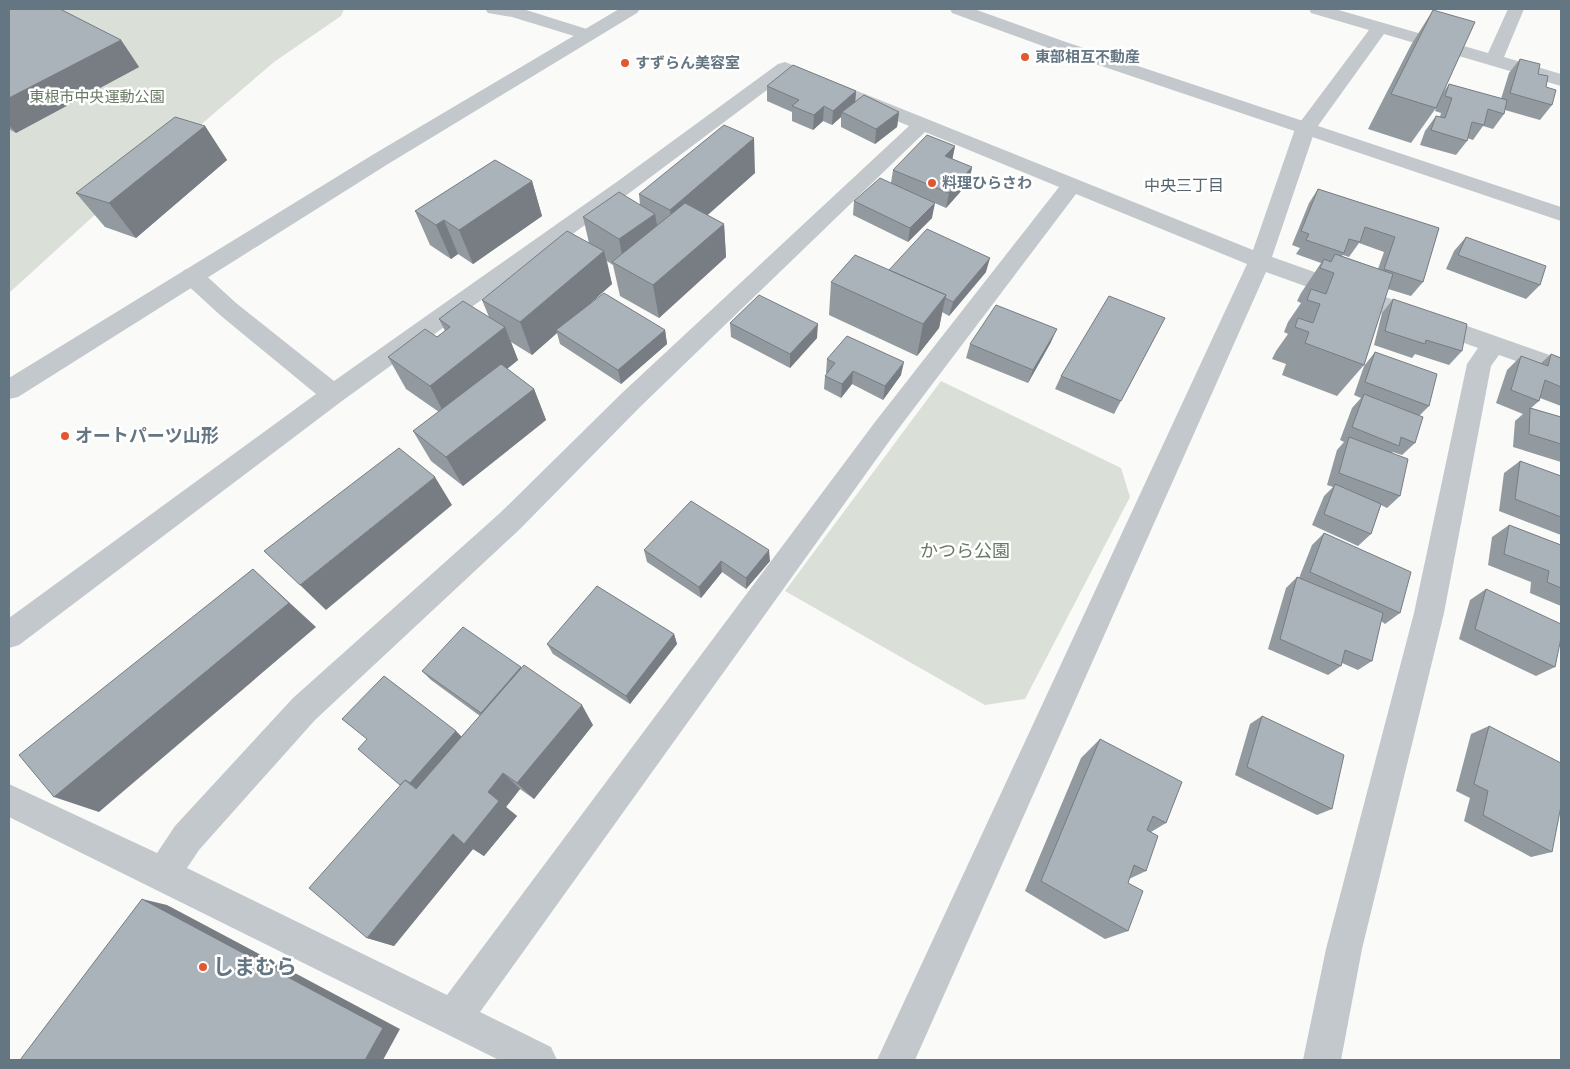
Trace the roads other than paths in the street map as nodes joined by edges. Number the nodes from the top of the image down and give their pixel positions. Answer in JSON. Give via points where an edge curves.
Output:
{"nodes":[{"id":1,"x":494,"y":9,"type":"edge"},
{"id":2,"x":630,"y":9,"type":"edge"},
{"id":3,"x":958,"y":9,"type":"edge"},
{"id":4,"x":1317,"y":9,"type":"edge"},
{"id":5,"x":1516,"y":9,"type":"edge"},
{"id":6,"x":1380,"y":27,"type":"junction"},
{"id":7,"x":587,"y":34,"type":"junction"},
{"id":8,"x":1494,"y":60,"type":"junction"},
{"id":9,"x":1561,"y":80,"type":"edge"},
{"id":10,"x":922,"y":124,"type":"junction"},
{"id":11,"x":1305,"y":129,"type":"junction"},
{"id":12,"x":1072,"y":185,"type":"junction"},
{"id":13,"x":1561,"y":214,"type":"edge"},
{"id":14,"x":1260,"y":261,"type":"junction"},
{"id":15,"x":192,"y":276,"type":"junction"},
{"id":16,"x":1494,"y":344,"type":"junction"},
{"id":17,"x":1561,"y":368,"type":"edge"},
{"id":18,"x":9,"y":390,"type":"edge"},
{"id":19,"x":333,"y":394,"type":"junction"},
{"id":20,"x":9,"y":635,"type":"edge"},
{"id":21,"x":9,"y":800,"type":"edge"},
{"id":22,"x":162,"y":874,"type":"junction"},
{"id":23,"x":453,"y":1018,"type":"junction"},
{"id":24,"x":538,"y":1060,"type":"edge"},
{"id":25,"x":896,"y":1060,"type":"edge"},
{"id":26,"x":1322,"y":1060,"type":"edge"}],
"edges":[{"from":1,"to":7,"type":"street","via":[[515,12]]},
{"from":2,"to":7,"type":"street"},
{"from":3,"to":11,"type":"street"},
{"from":4,"to":6,"type":"street"},
{"from":5,"to":8,"type":"street"},
{"from":6,"to":8,"type":"street"},
{"from":6,"to":11,"type":"street"},
{"from":7,"to":15,"type":"street"},
{"from":8,"to":9,"type":"street"},
{"from":10,"to":12,"type":"street"},
{"from":10,"to":19,"type":"street","via":[[785,68]]},
{"from":10,"to":22,"type":"street","via":[[510,521],[304,709],[187,838]]},
{"from":11,"to":13,"type":"street"},
{"from":11,"to":14,"type":"street"},
{"from":12,"to":14,"type":"street"},
{"from":12,"to":23,"type":"street","via":[[884,429]]},
{"from":14,"to":16,"type":"street"},
{"from":14,"to":25,"type":"street"},
{"from":15,"to":18,"type":"street"},
{"from":15,"to":19,"type":"street"},
{"from":16,"to":17,"type":"street"},
{"from":16,"to":26,"type":"street","via":[[1480,364],[1429,613],[1344,948]]},
{"from":19,"to":20,"type":"street"},
{"from":21,"to":22,"type":"street"},
{"from":22,"to":23,"type":"street"},
{"from":23,"to":24,"type":"street"}]}
